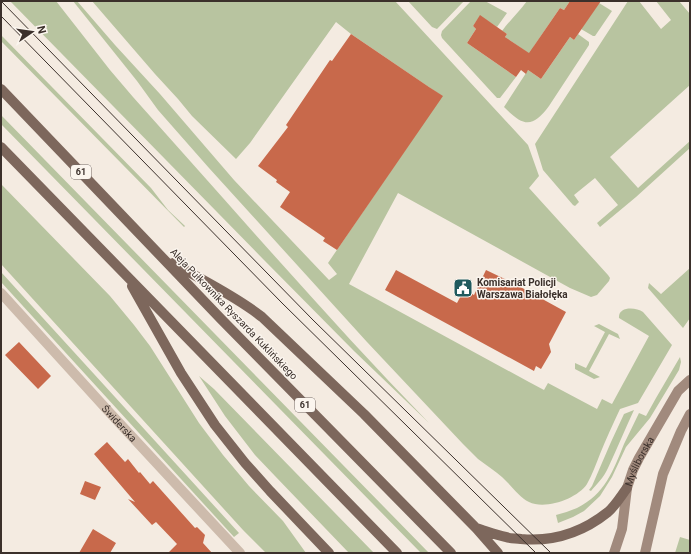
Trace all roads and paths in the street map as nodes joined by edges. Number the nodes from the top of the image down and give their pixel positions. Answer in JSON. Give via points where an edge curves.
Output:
{"nodes":[{"id":1,"x":1,"y":89,"type":"edge"},
{"id":2,"x":1,"y":147,"type":"edge"},
{"id":3,"x":161,"y":256,"type":"junction"},
{"id":4,"x":125,"y":274,"type":"junction"},
{"id":5,"x":1,"y":293,"type":"edge"},
{"id":6,"x":690,"y":380,"type":"edge"},
{"id":7,"x":690,"y":414,"type":"edge"},
{"id":8,"x":627,"y":488,"type":"junction"},
{"id":9,"x":476,"y":528,"type":"junction"},
{"id":10,"x":240,"y":553,"type":"edge"},
{"id":11,"x":329,"y":553,"type":"edge"},
{"id":12,"x":397,"y":553,"type":"edge"},
{"id":13,"x":451,"y":553,"type":"edge"},
{"id":14,"x":498,"y":553,"type":"edge"},
{"id":15,"x":614,"y":553,"type":"edge"},
{"id":16,"x":645,"y":553,"type":"edge"}],
"edges":[{"from":1,"to":3,"type":"main road","name":"Aleja Pułkownika Ryszarda Kuklińskiego","number":"61"},
{"from":2,"to":4,"type":"main road"},
{"from":3,"to":9,"type":"main road","via":[[228,293],[262,317],[364,414]]},
{"from":3,"to":13,"type":"main road","name":"Aleja Pułkownika Ryszarda Kuklińskiego","number":"61"},
{"from":4,"to":11,"type":"main road","via":[[181,373],[215,425],[245,463]]},
{"from":4,"to":12,"type":"main road"},
{"from":5,"to":10,"type":"street","name":"Świderska"},
{"from":6,"to":8,"type":"street","name":"Myśliborska","via":[[678,391],[633,470]]},
{"from":7,"to":16,"type":"street","via":[[663,474]]},
{"from":8,"to":9,"type":"main road","via":[[609,511],[576,532],[562,536],[528,540],[507,538]]},
{"from":8,"to":15,"type":"street","name":"Myśliborska","via":[[622,529]]},
{"from":9,"to":14,"type":"main road"}]}
